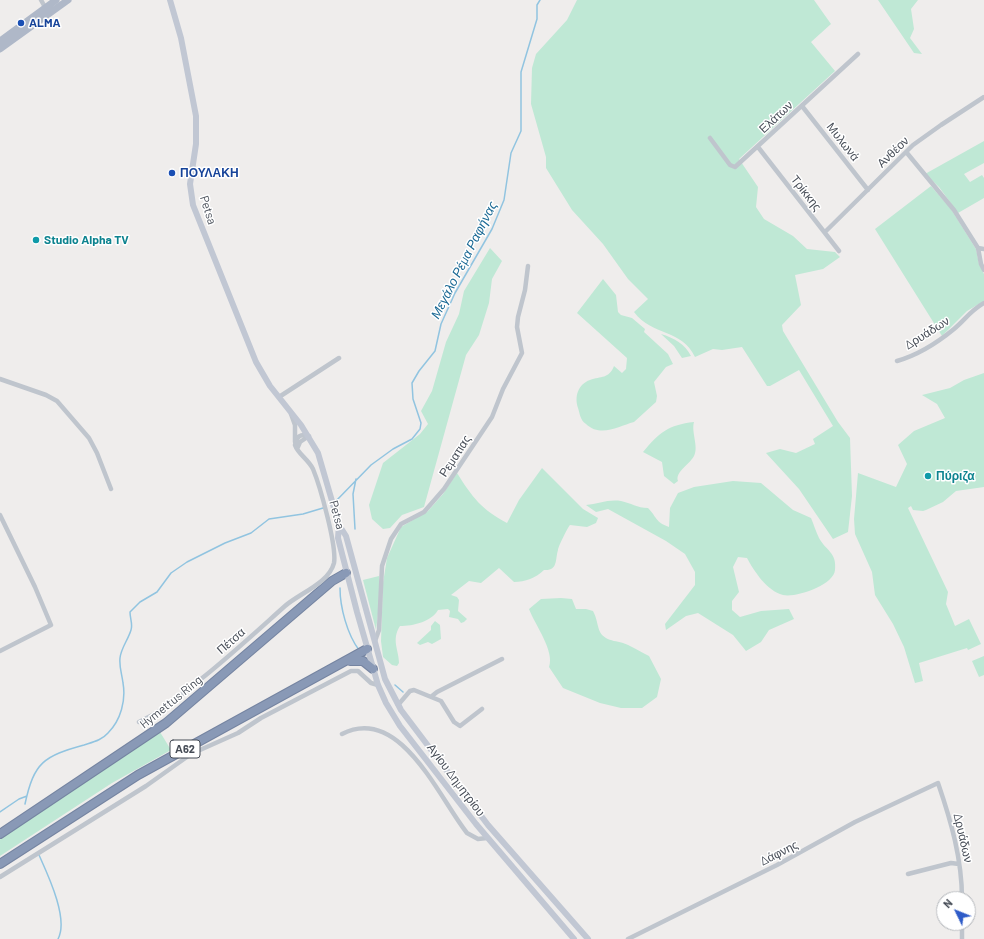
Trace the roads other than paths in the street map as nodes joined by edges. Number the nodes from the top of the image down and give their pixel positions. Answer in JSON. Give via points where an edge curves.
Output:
{"nodes":[{"id":1,"x":41,"y":0,"type":"edge"},
{"id":2,"x":56,"y":0,"type":"edge"},
{"id":3,"x":68,"y":0,"type":"edge"},
{"id":4,"x":170,"y":0,"type":"edge"},
{"id":5,"x":46,"y":9,"type":"junction"},
{"id":6,"x":0,"y":41,"type":"edge"},
{"id":7,"x":0,"y":49,"type":"edge"},
{"id":8,"x":858,"y":54,"type":"dead end"},
{"id":9,"x":984,"y":97,"type":"edge"},
{"id":10,"x":802,"y":106,"type":"junction"},
{"id":11,"x":710,"y":138,"type":"dead end"},
{"id":12,"x":758,"y":147,"type":"junction"},
{"id":13,"x":907,"y":153,"type":"junction"},
{"id":14,"x":868,"y":190,"type":"junction"},
{"id":15,"x":825,"y":232,"type":"junction"},
{"id":16,"x":978,"y":248,"type":"junction"},
{"id":17,"x":984,"y":249,"type":"edge"},
{"id":18,"x":839,"y":251,"type":"dead end"},
{"id":19,"x":528,"y":266,"type":"dead end"},
{"id":20,"x":984,"y":270,"type":"edge"},
{"id":21,"x":984,"y":303,"type":"edge"},
{"id":22,"x":339,"y":358,"type":"dead end"},
{"id":23,"x":897,"y":361,"type":"dead end"},
{"id":24,"x":0,"y":378,"type":"edge"},
{"id":25,"x":279,"y":397,"type":"junction"},
{"id":26,"x":290,"y":410,"type":"junction"},
{"id":27,"x":309,"y":436,"type":"junction"},
{"id":28,"x":296,"y":447,"type":"junction"},
{"id":29,"x":111,"y":489,"type":"dead end"},
{"id":30,"x":0,"y":515,"type":"edge"},
{"id":31,"x":339,"y":525,"type":"junction"},
{"id":32,"x":329,"y":526,"type":"joint"},
{"id":33,"x":356,"y":571,"type":"junction"},
{"id":34,"x":346,"y":573,"type":"junction"},
{"id":35,"x":375,"y":641,"type":"junction"},
{"id":36,"x":367,"y":649,"type":"junction"},
{"id":37,"x":0,"y":650,"type":"edge"},
{"id":38,"x":502,"y":659,"type":"dead end"},
{"id":39,"x":347,"y":661,"type":"junction"},
{"id":40,"x":373,"y":669,"type":"junction"},
{"id":41,"x":378,"y":685,"type":"junction"},
{"id":42,"x":432,"y":696,"type":"junction"},
{"id":43,"x":398,"y":705,"type":"junction"},
{"id":44,"x":482,"y":710,"type":"dead end"},
{"id":45,"x":139,"y":722,"type":"dead end"},
{"id":46,"x":342,"y":734,"type":"dead end"},
{"id":47,"x":938,"y":783,"type":"joint"},
{"id":48,"x":0,"y":834,"type":"edge"},
{"id":49,"x":488,"y":838,"type":"junction"},
{"id":50,"x":0,"y":864,"type":"edge"},
{"id":51,"x":959,"y":864,"type":"junction"},
{"id":52,"x":908,"y":874,"type":"dead end"},
{"id":53,"x":0,"y":877,"type":"edge"},
{"id":54,"x":962,"y":891,"type":"edge"},
{"id":55,"x":574,"y":939,"type":"edge"},
{"id":56,"x":588,"y":939,"type":"edge"},
{"id":57,"x":628,"y":939,"type":"edge"}],
"edges":[{"from":1,"to":5,"type":"street"},
{"from":2,"to":5,"type":"main road"},
{"from":3,"to":7,"type":"main road"},
{"from":4,"to":25,"type":"main road","name":"Petsa","via":[[181,38],[196,116],[196,144],[190,184],[193,205],[256,362]]},
{"from":5,"to":6,"type":"main road"},
{"from":8,"to":10,"type":"street","name":"Ελάτων"},
{"from":9,"to":13,"type":"street","name":"Ανθέον","via":[[927,134]]},
{"from":10,"to":12,"type":"street","name":"Ελάτων"},
{"from":10,"to":14,"type":"street","name":"Μυλωνά"},
{"from":11,"to":12,"type":"street","name":"Ελάτων","via":[[732,167],[738,166]]},
{"from":12,"to":15,"type":"street","name":"Τρίκκης"},
{"from":13,"to":14,"type":"street","name":"Ανθέον"},
{"from":13,"to":16,"type":"street","via":[[954,210]]},
{"from":14,"to":15,"type":"street","name":"Ανθέον"},
{"from":15,"to":18,"type":"street","name":"Τρίκκης"},
{"from":16,"to":17,"type":"street"},
{"from":16,"to":20,"type":"street"},
{"from":19,"to":35,"type":"street","name":"Ρεματιας","via":[[518,322],[522,353],[492,417],[444,489],[424,512],[401,524],[391,539],[382,566],[379,630]]},
{"from":21,"to":23,"type":"street","name":"Δρυάδων","via":[[971,311],[942,338],[916,354]]},
{"from":22,"to":25,"type":"street"},
{"from":24,"to":29,"type":"street","via":[[46,394],[57,401],[90,438]]},
{"from":25,"to":26,"type":"main road","name":"Petsa"},
{"from":26,"to":27,"type":"main road","name":"Petsa"},
{"from":26,"to":28,"type":"street","name":"Petsa"},
{"from":27,"to":28,"type":"street"},
{"from":27,"to":31,"type":"main road","name":"Petsa","via":[[318,452]]},
{"from":28,"to":32,"type":"street","name":"Petsa","via":[[308,461],[314,474]]},
{"from":30,"to":37,"type":"street","via":[[36,587],[51,625]]},
{"from":31,"to":33,"type":"main road","via":[[346,536]]},
{"from":31,"to":34,"type":"main road","via":[[338,538]]},
{"from":32,"to":45,"type":"street","name":"Πέτσα","via":[[334,562],[328,574],[286,606],[231,656],[171,704]]},
{"from":33,"to":34,"type":"main road"},
{"from":33,"to":35,"type":"main road"},
{"from":34,"to":36,"type":"main road","name":"Αγίου Δημητρίου"},
{"from":34,"to":48,"type":"highway","name":"Hymettus Ring","number":"Α62","via":[[332,581],[166,723]]},
{"from":35,"to":36,"type":"main road"},
{"from":35,"to":43,"type":"main road","name":"Αγίου Δημητρίου","via":[[385,679]]},
{"from":36,"to":39,"type":"highway"},
{"from":36,"to":40,"type":"main road","name":"Αγίου Δημητρίου"},
{"from":38,"to":42,"type":"street"},
{"from":39,"to":40,"type":"highway","via":[[359,660]]},
{"from":39,"to":50,"type":"highway","number":"Α62","via":[[138,775]]},
{"from":40,"to":41,"type":"main road","name":"Αγίου Δημητρίου"},
{"from":41,"to":49,"type":"main road","name":"Αγίου Δημητρίου","via":[[400,726]]},
{"from":41,"to":53,"type":"street","via":[[371,683],[358,671],[351,671],[261,718],[238,733],[191,754],[146,786]]},
{"from":42,"to":43,"type":"street","via":[[412,690]]},
{"from":42,"to":44,"type":"street","via":[[441,700],[458,726]]},
{"from":43,"to":56,"type":"main road","name":"Αγίου Δημητρίου","via":[[488,825]]},
{"from":46,"to":49,"type":"street","via":[[356,728],[370,728],[388,735],[421,765],[467,833],[478,839]]},
{"from":47,"to":51,"type":"street","name":"Δρυάδων"},
{"from":47,"to":57,"type":"street","name":"Δάφνης","via":[[855,822],[777,865]]},
{"from":49,"to":55,"type":"main road","name":"Αγίου Δημητρίου"},
{"from":51,"to":52,"type":"street","via":[[951,863]]},
{"from":51,"to":54,"type":"street","name":"Δρυάδων"}]}
